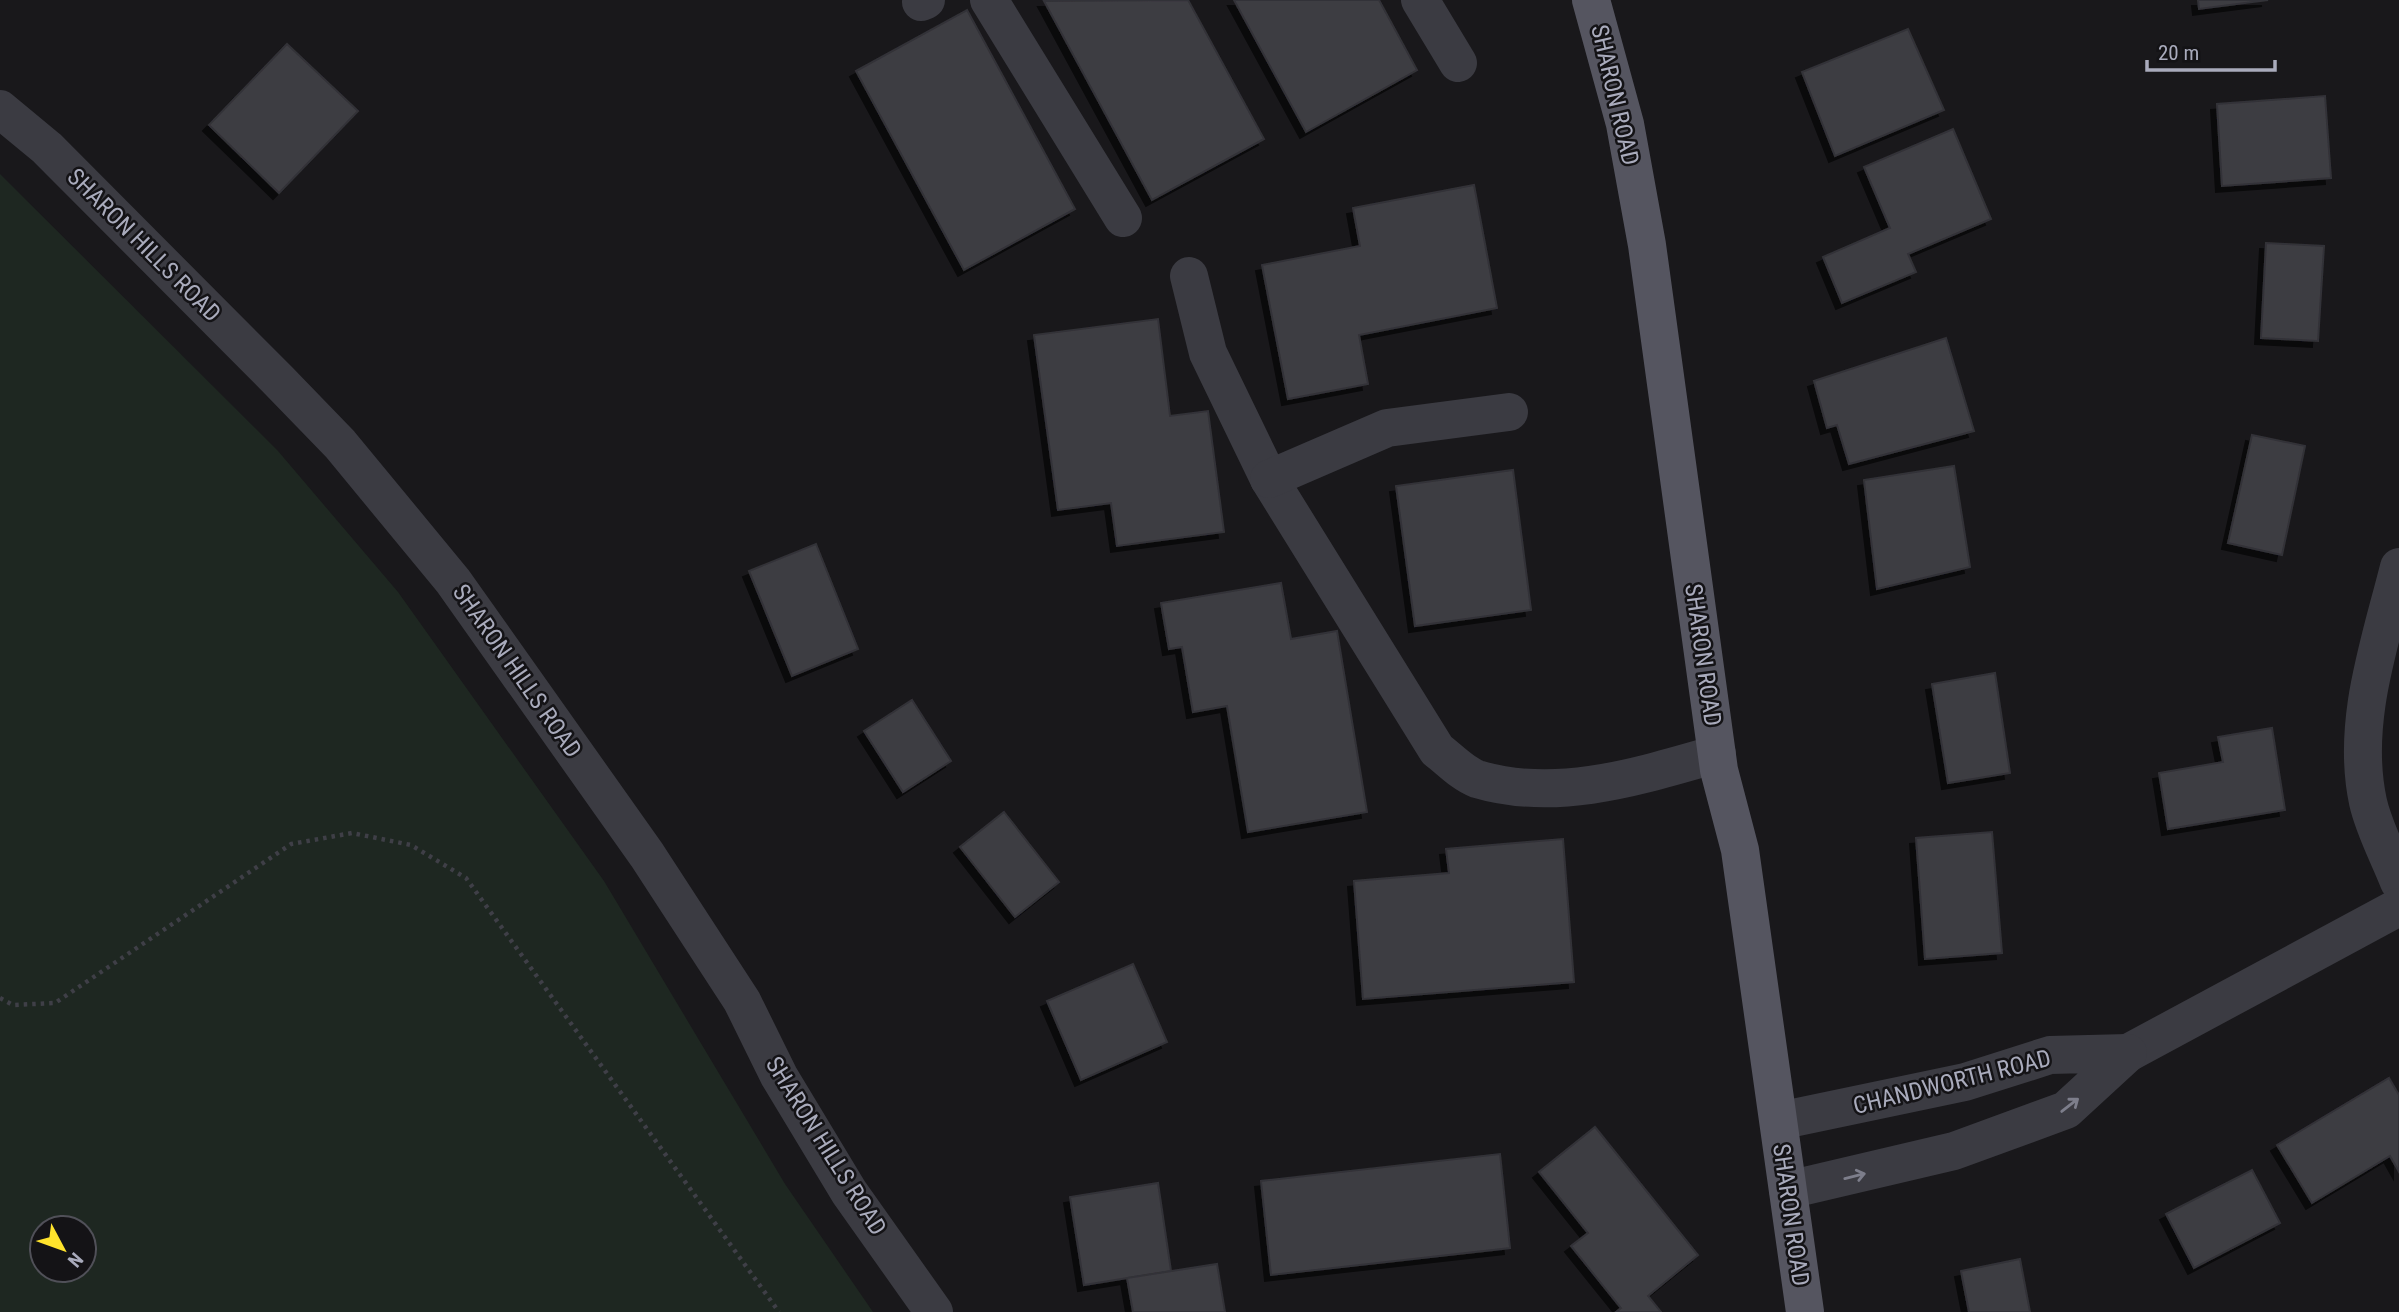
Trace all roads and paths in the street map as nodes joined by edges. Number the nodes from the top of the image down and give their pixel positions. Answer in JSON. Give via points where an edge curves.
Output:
{"nodes":[{"id":1,"x":989,"y":0,"type":"edge"},
{"id":2,"x":1420,"y":0,"type":"edge"},
{"id":3,"x":1591,"y":0,"type":"edge"},
{"id":4,"x":1458,"y":63,"type":"dead end"},
{"id":5,"x":0,"y":109,"type":"edge"},
{"id":6,"x":1123,"y":218,"type":"dead end"},
{"id":7,"x":1189,"y":276,"type":"dead end"},
{"id":8,"x":1509,"y":412,"type":"dead end"},
{"id":9,"x":1269,"y":479,"type":"junction"},
{"id":10,"x":2399,"y":566,"type":"edge"},
{"id":11,"x":1717,"y":754,"type":"junction"},
{"id":12,"x":2399,"y":882,"type":"edge"},
{"id":13,"x":2399,"y":907,"type":"edge"},
{"id":14,"x":0,"y":998,"type":"edge"},
{"id":15,"x":2127,"y":1053,"type":"junction"},
{"id":16,"x":1779,"y":1121,"type":"junction"},
{"id":17,"x":1788,"y":1190,"type":"junction"},
{"id":18,"x":779,"y":1312,"type":"edge"},
{"id":19,"x":934,"y":1312,"type":"edge"},
{"id":20,"x":1805,"y":1312,"type":"edge"}],
"edges":[{"from":1,"to":6,"type":"street"},
{"from":2,"to":4,"type":"street"},
{"from":3,"to":11,"type":"main road","name":"SHARON ROAD","via":[[1625,124],[1647,244]]},
{"from":5,"to":19,"type":"street","name":"SHARON HILLS ROAD","via":[[47,148],[340,444],[453,582],[647,855],[742,1001],[779,1076],[849,1192]]},
{"from":7,"to":9,"type":"street","via":[[1208,353]]},
{"from":8,"to":9,"type":"street","via":[[1387,428]]},
{"from":9,"to":11,"type":"street","via":[[1437,750],[1475,778],[1535,788],[1604,784]]},
{"from":10,"to":12,"type":"street","via":[[2364,713],[2362,768],[2369,805]]},
{"from":11,"to":16,"type":"main road","name":"SHARON ROAD","via":[[1740,850]]},
{"from":13,"to":15,"type":"street","name":"CHANDWORTH ROAD"},
{"from":14,"to":18,"type":"path","via":[[13,1005],[55,1003],[291,844],[352,833],[411,845],[466,878]]},
{"from":15,"to":16,"type":"street","name":"CHANDWORTH ROAD","via":[[2050,1055],[1965,1082]]},
{"from":17,"to":15,"type":"street","name":"CHANDWORTH ROAD","one_way":true,"via":[[1954,1152],[2066,1110]]},
{"from":16,"to":17,"type":"main road","name":"SHARON ROAD"},
{"from":17,"to":20,"type":"main road","name":"SHARON ROAD"}]}
